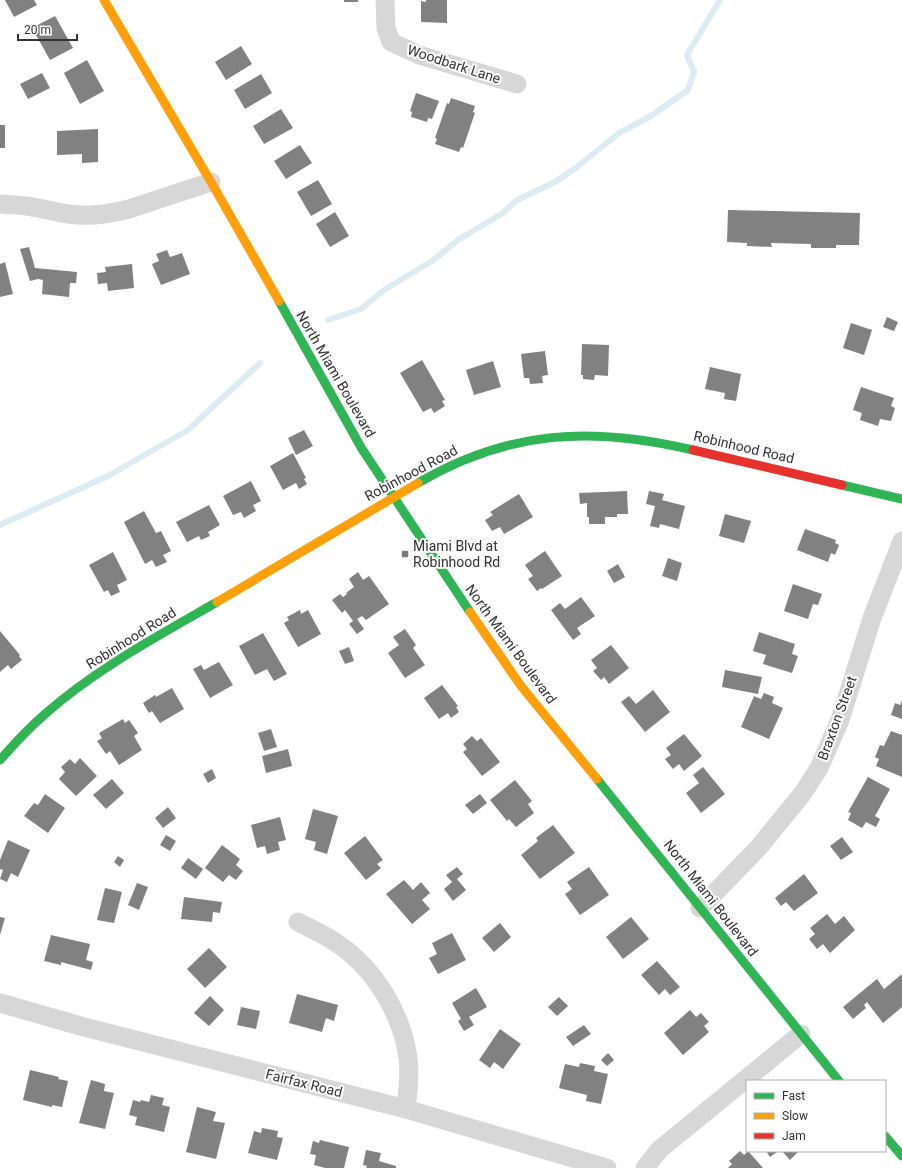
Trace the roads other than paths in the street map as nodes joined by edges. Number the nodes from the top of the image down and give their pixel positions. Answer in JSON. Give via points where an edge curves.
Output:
{"nodes":[{"id":1,"x":104,"y":0,"type":"edge"},
{"id":2,"x":385,"y":0,"type":"edge"},
{"id":3,"x":517,"y":84,"type":"dead end"},
{"id":4,"x":211,"y":182,"type":"junction"},
{"id":5,"x":0,"y":204,"type":"edge"},
{"id":6,"x":392,"y":497,"type":"junction"},
{"id":7,"x":902,"y":499,"type":"edge"},
{"id":8,"x":902,"y":540,"type":"edge"},
{"id":9,"x":0,"y":760,"type":"edge"},
{"id":10,"x":700,"y":908,"type":"junction"},
{"id":11,"x":298,"y":922,"type":"dead end"},
{"id":12,"x":0,"y":1003,"type":"edge"},
{"id":13,"x":801,"y":1034,"type":"junction"},
{"id":14,"x":838,"y":1080,"type":"edge"},
{"id":15,"x":406,"y":1110,"type":"junction"},
{"id":16,"x":886,"y":1137,"type":"edge"},
{"id":17,"x":902,"y":1156,"type":"edge"},
{"id":18,"x":607,"y":1168,"type":"edge"},
{"id":19,"x":645,"y":1168,"type":"edge"}],
"edges":[{"from":1,"to":4,"type":"main road","name":"North Miami Boulevard"},
{"from":2,"to":3,"type":"street","name":"Woodbark Lane","via":[[386,28],[391,42],[419,55]]},
{"from":4,"to":5,"type":"street","via":[[116,213],[67,214]]},
{"from":4,"to":6,"type":"main road","name":"North Miami Boulevard","via":[[362,449]]},
{"from":6,"to":7,"type":"main road","name":"Robinhood Road","via":[[457,462],[488,450],[555,436],[589,436],[640,438],[661,442]]},
{"from":6,"to":9,"type":"main road","name":"Robinhood Road","via":[[76,689],[21,736]]},
{"from":6,"to":10,"type":"main road","name":"North Miami Boulevard","via":[[521,686]]},
{"from":8,"to":10,"type":"street","name":"Braxton Street","via":[[872,618],[840,720],[819,768],[803,793],[759,847]]},
{"from":10,"to":13,"type":"main road","name":"North Miami Boulevard"},
{"from":11,"to":15,"type":"street","via":[[339,944],[363,965],[381,987],[399,1026],[408,1058]]},
{"from":12,"to":15,"type":"street","name":"Fairfax Road"},
{"from":13,"to":14,"type":"main road","name":"North Miami Boulevard"},
{"from":13,"to":19,"type":"street","via":[[658,1150]]},
{"from":15,"to":18,"type":"street","name":"Fairfax Road"},
{"from":16,"to":17,"type":"main road"}]}
